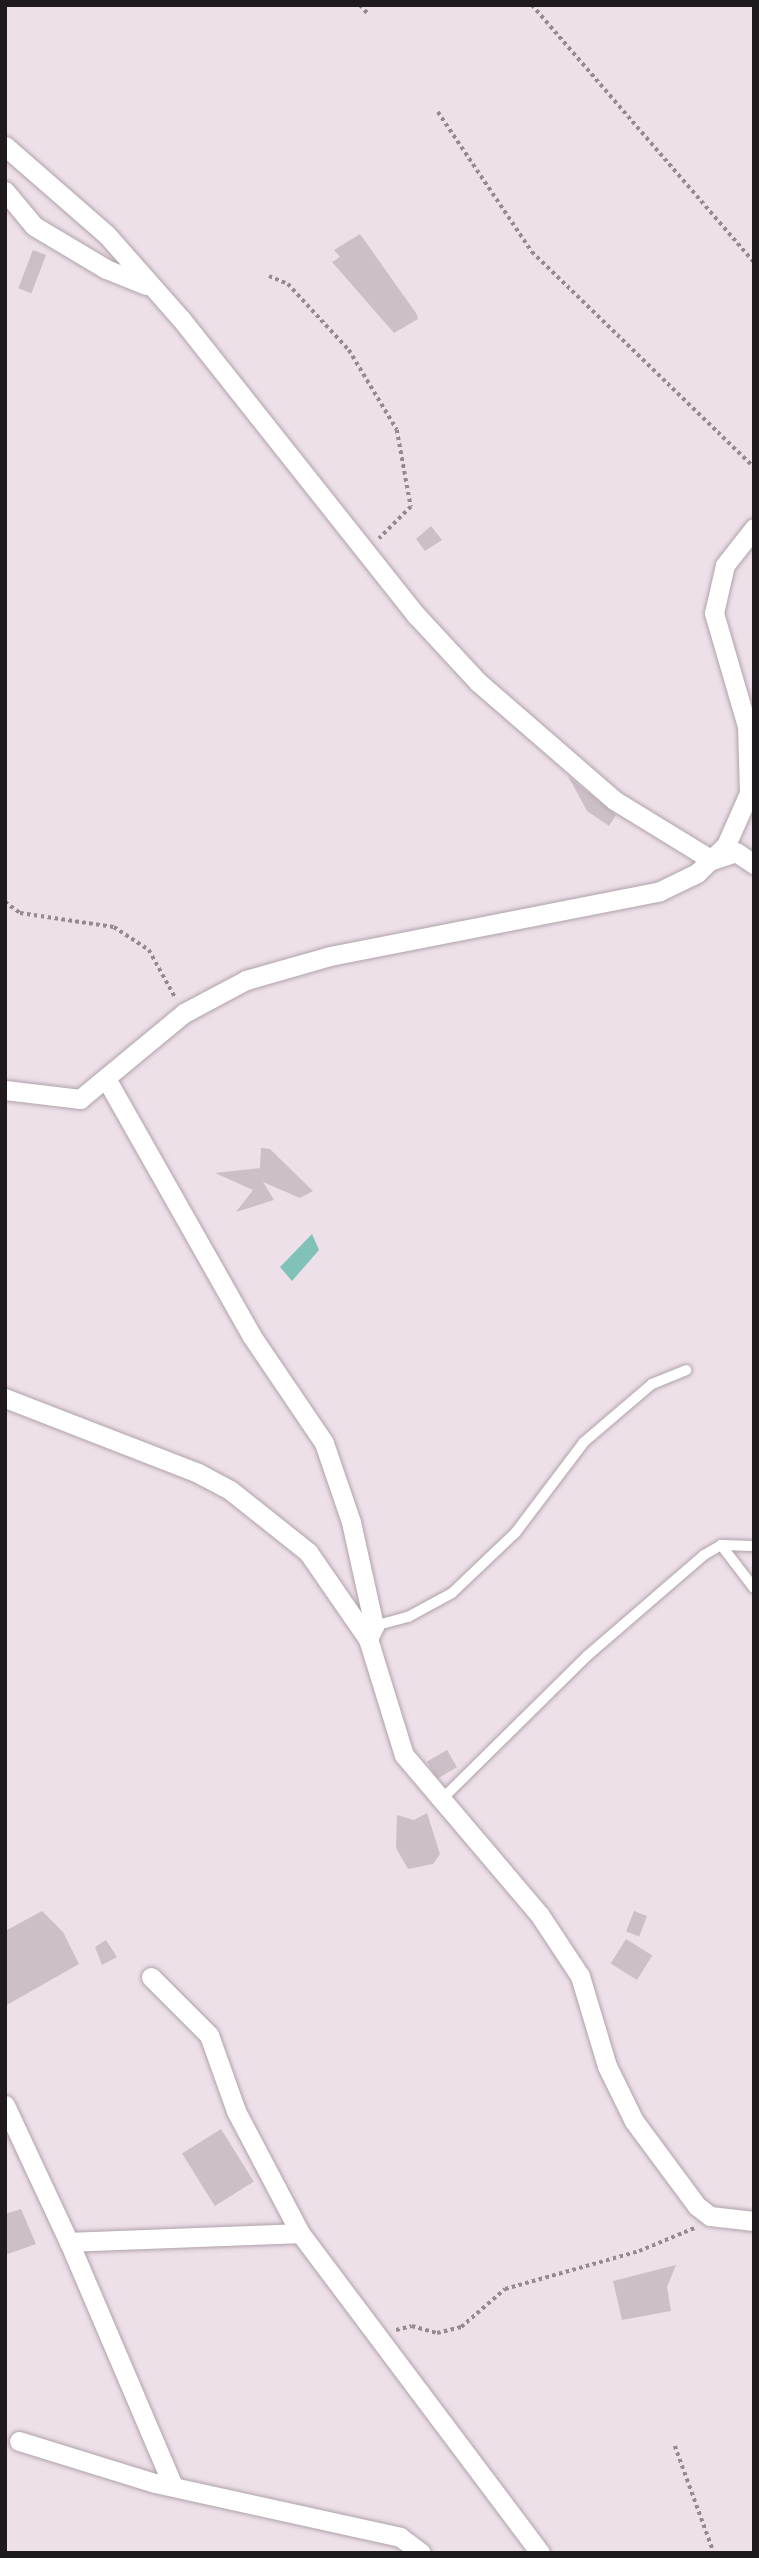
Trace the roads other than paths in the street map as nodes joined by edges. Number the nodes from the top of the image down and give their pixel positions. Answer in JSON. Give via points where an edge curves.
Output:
{"nodes":[{"id":1,"x":5,"y":146,"type":"edge"},
{"id":2,"x":5,"y":191,"type":"edge"},
{"id":3,"x":150,"y":286,"type":"junction"},
{"id":4,"x":754,"y":528,"type":"edge"},
{"id":5,"x":712,"y":860,"type":"junction"},
{"id":6,"x":754,"y":864,"type":"edge"},
{"id":7,"x":108,"y":1082,"type":"junction"},
{"id":8,"x":5,"y":1090,"type":"edge"},
{"id":9,"x":685,"y":1370,"type":"dead end"},
{"id":10,"x":5,"y":1398,"type":"edge"},
{"id":11,"x":721,"y":1545,"type":"junction"},
{"id":12,"x":754,"y":1546,"type":"edge"},
{"id":13,"x":754,"y":1588,"type":"edge"},
{"id":14,"x":371,"y":1632,"type":"junction"},
{"id":15,"x":442,"y":1799,"type":"junction"},
{"id":16,"x":150,"y":1977,"type":"dead end"},
{"id":17,"x":5,"y":2105,"type":"edge"},
{"id":18,"x":754,"y":2221,"type":"edge"},
{"id":19,"x":300,"y":2233,"type":"junction"},
{"id":20,"x":69,"y":2242,"type":"junction"},
{"id":21,"x":19,"y":2441,"type":"dead end"},
{"id":22,"x":173,"y":2486,"type":"junction"},
{"id":23,"x":421,"y":2553,"type":"edge"},
{"id":24,"x":540,"y":2553,"type":"edge"}],
"edges":[{"from":1,"to":3,"type":"street","via":[[107,235]]},
{"from":2,"to":3,"type":"street","via":[[34,226],[106,270]]},
{"from":3,"to":5,"type":"street","via":[[446,650],[536,737],[614,800]]},
{"from":4,"to":5,"type":"street","via":[[725,565],[717,590],[719,638],[747,726],[752,772],[738,827]]},
{"from":5,"to":6,"type":"street","via":[[736,852]]},
{"from":5,"to":7,"type":"street","via":[[660,891],[330,956],[246,980],[184,1013]]},
{"from":7,"to":8,"type":"street","via":[[80,1099]]},
{"from":7,"to":14,"type":"street","via":[[251,1335],[324,1443],[351,1522]]},
{"from":9,"to":14,"type":"lane","via":[[652,1384],[584,1442],[516,1532],[452,1593]]},
{"from":10,"to":14,"type":"street","via":[[136,1445],[230,1490],[308,1552]]},
{"from":11,"to":12,"type":"lane"},
{"from":11,"to":13,"type":"lane"},
{"from":11,"to":15,"type":"lane","via":[[587,1656]]},
{"from":14,"to":15,"type":"street","via":[[404,1755]]},
{"from":15,"to":18,"type":"street","via":[[560,1943],[580,1976],[620,2097],[684,2191],[710,2216]]},
{"from":16,"to":19,"type":"street","via":[[209,2035],[236,2111]]},
{"from":17,"to":20,"type":"street"},
{"from":19,"to":20,"type":"street"},
{"from":19,"to":24,"type":"street"},
{"from":20,"to":22,"type":"street"},
{"from":21,"to":22,"type":"street"},
{"from":22,"to":23,"type":"street","via":[[400,2537]]}]}
